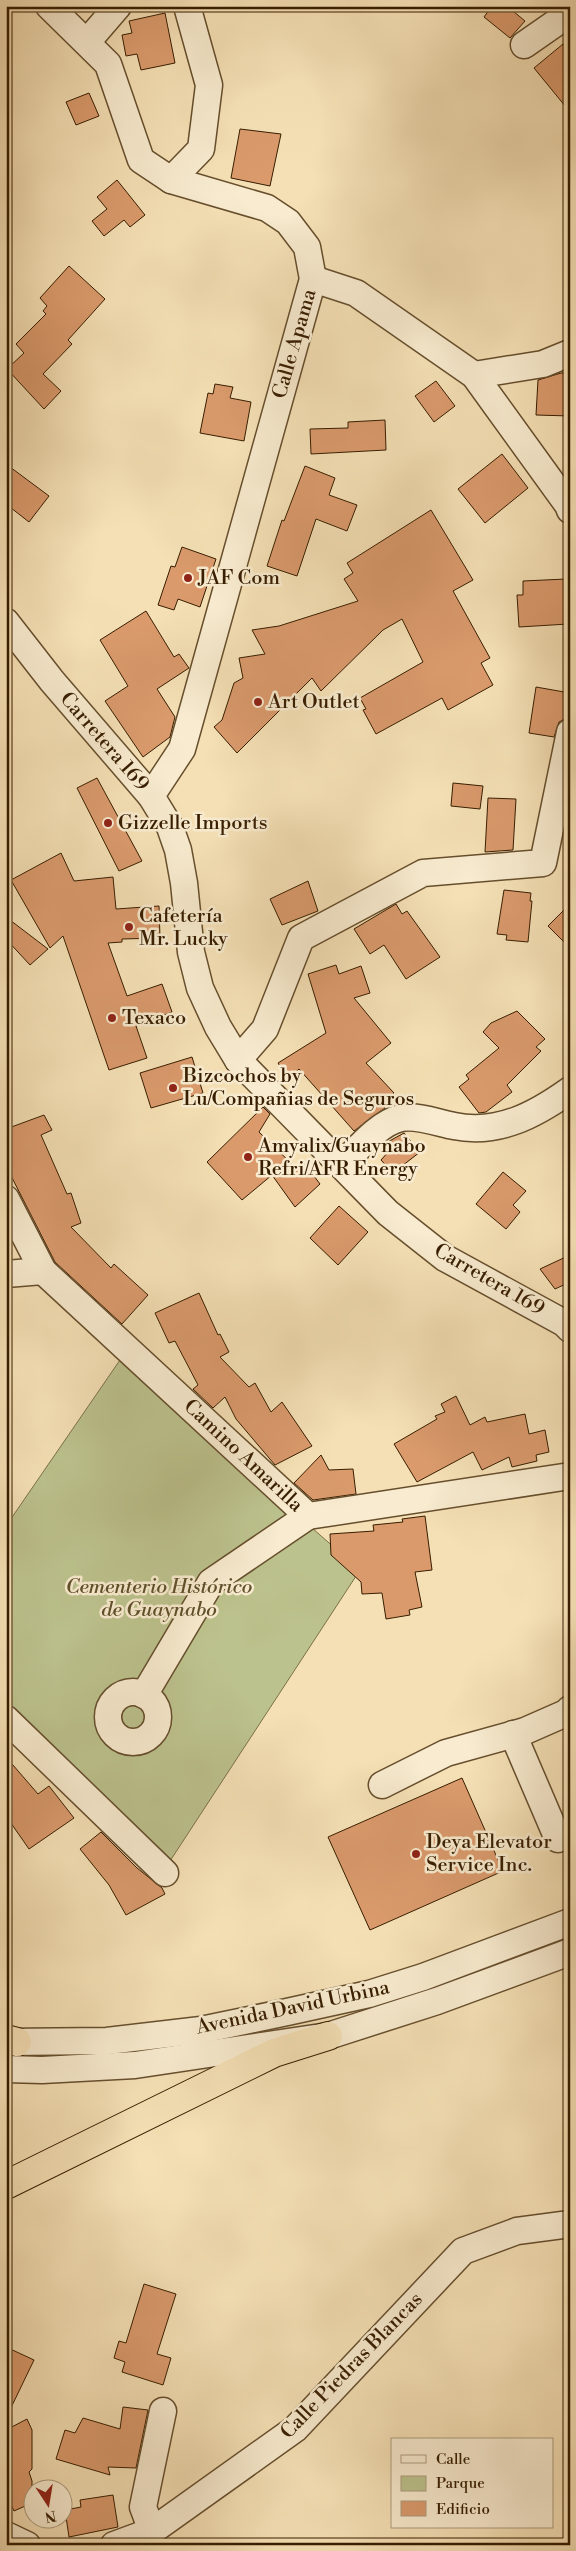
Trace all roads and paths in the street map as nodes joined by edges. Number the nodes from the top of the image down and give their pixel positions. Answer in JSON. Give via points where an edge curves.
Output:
{"nodes":[{"id":1,"x":48,"y":6,"type":"edge"},
{"id":2,"x":118,"y":6,"type":"edge"},
{"id":3,"x":187,"y":6,"type":"edge"},
{"id":4,"x":570,"y":13,"type":"edge"},
{"id":5,"x":87,"y":42,"type":"junction"},
{"id":6,"x":524,"y":45,"type":"dead end"},
{"id":7,"x":171,"y":180,"type":"junction"},
{"id":8,"x":313,"y":279,"type":"junction"},
{"id":9,"x":570,"y":353,"type":"edge"},
{"id":10,"x":474,"y":375,"type":"junction"},
{"id":11,"x":570,"y":510,"type":"edge"},
{"id":12,"x":6,"y":622,"type":"edge"},
{"id":13,"x":570,"y":732,"type":"edge"},
{"id":14,"x":151,"y":796,"type":"junction"},
{"id":15,"x":238,"y":1060,"type":"junction"},
{"id":16,"x":570,"y":1090,"type":"edge"},
{"id":17,"x":342,"y":1165,"type":"junction"},
{"id":18,"x":6,"y":1199,"type":"edge"},
{"id":19,"x":43,"y":1271,"type":"junction"},
{"id":20,"x":6,"y":1274,"type":"edge"},
{"id":21,"x":570,"y":1329,"type":"edge"},
{"id":22,"x":570,"y":1476,"type":"edge"},
{"id":23,"x":308,"y":1516,"type":"junction"},
{"id":24,"x":144,"y":1695,"type":"dead end"},
{"id":25,"x":570,"y":1709,"type":"edge"},
{"id":26,"x":6,"y":1720,"type":"edge"},
{"id":27,"x":513,"y":1734,"type":"junction"},
{"id":28,"x":382,"y":1785,"type":"dead end"},
{"id":29,"x":558,"y":1839,"type":"dead end"},
{"id":30,"x":165,"y":1873,"type":"dead end"},
{"id":31,"x":570,"y":1922,"type":"edge"},
{"id":32,"x":570,"y":1952,"type":"edge"},
{"id":33,"x":328,"y":2036,"type":"junction"},
{"id":34,"x":10,"y":2041,"type":"edge"},
{"id":35,"x":6,"y":2069,"type":"edge"},
{"id":36,"x":6,"y":2185,"type":"edge"},
{"id":37,"x":570,"y":2224,"type":"edge"},
{"id":38,"x":164,"y":2411,"type":"dead end"},
{"id":39,"x":152,"y":2531,"type":"junction"},
{"id":40,"x":114,"y":2545,"type":"edge"}],
"edges":[{"from":1,"to":5,"type":"street","name":"Calle Apama"},
{"from":2,"to":5,"type":"street"},
{"from":3,"to":7,"type":"street","via":[[209,85],[202,149]]},
{"from":4,"to":6,"type":"street"},
{"from":5,"to":7,"type":"street","name":"Calle Apama","via":[[108,64],[140,160]]},
{"from":7,"to":8,"type":"street","name":"Calle Apama","via":[[267,208],[288,222],[306,247]]},
{"from":8,"to":10,"type":"street","via":[[356,293]]},
{"from":8,"to":14,"type":"street","name":"Calle Apama","via":[[182,749]]},
{"from":9,"to":10,"type":"street","via":[[543,364]]},
{"from":10,"to":11,"type":"street"},
{"from":12,"to":14,"type":"street","name":"Carretera 169"},
{"from":13,"to":15,"type":"street","via":[[543,863],[423,873],[301,938],[265,1029]]},
{"from":14,"to":15,"type":"street","name":"Carretera 169","via":[[170,826],[178,850],[191,952],[200,988]]},
{"from":15,"to":17,"type":"street","name":"Carretera 169"},
{"from":16,"to":17,"type":"street","via":[[518,1122],[492,1128],[466,1129],[402,1118],[390,1122]]},
{"from":17,"to":21,"type":"street","name":"Carretera 169","via":[[388,1212],[445,1258]]},
{"from":18,"to":19,"type":"street","name":"Camino Amarilla"},
{"from":19,"to":20,"type":"street"},
{"from":19,"to":23,"type":"street","name":"Camino Amarilla"},
{"from":22,"to":23,"type":"street","name":"Camino Amarilla"},
{"from":23,"to":24,"type":"street","via":[[211,1582]]},
{"from":25,"to":27,"type":"street"},
{"from":26,"to":30,"type":"street"},
{"from":27,"to":28,"type":"street","via":[[446,1753]]},
{"from":27,"to":29,"type":"street"},
{"from":31,"to":34,"type":"street","name":"Avenida David Urbina","via":[[423,1977],[341,2000],[202,2030],[106,2041]]},
{"from":32,"to":33,"type":"street","name":"Avenida David Urbina"},
{"from":33,"to":35,"type":"street","name":"Avenida David Urbina","via":[[135,2065]]},
{"from":33,"to":36,"type":"highway","via":[[274,2054]]},
{"from":37,"to":39,"type":"street","name":"Calle Piedras Blancas","via":[[517,2231],[463,2251],[295,2430]]},
{"from":38,"to":39,"type":"street","via":[[143,2507]]},
{"from":39,"to":40,"type":"street","name":"Calle Piedras Blancas"}]}
